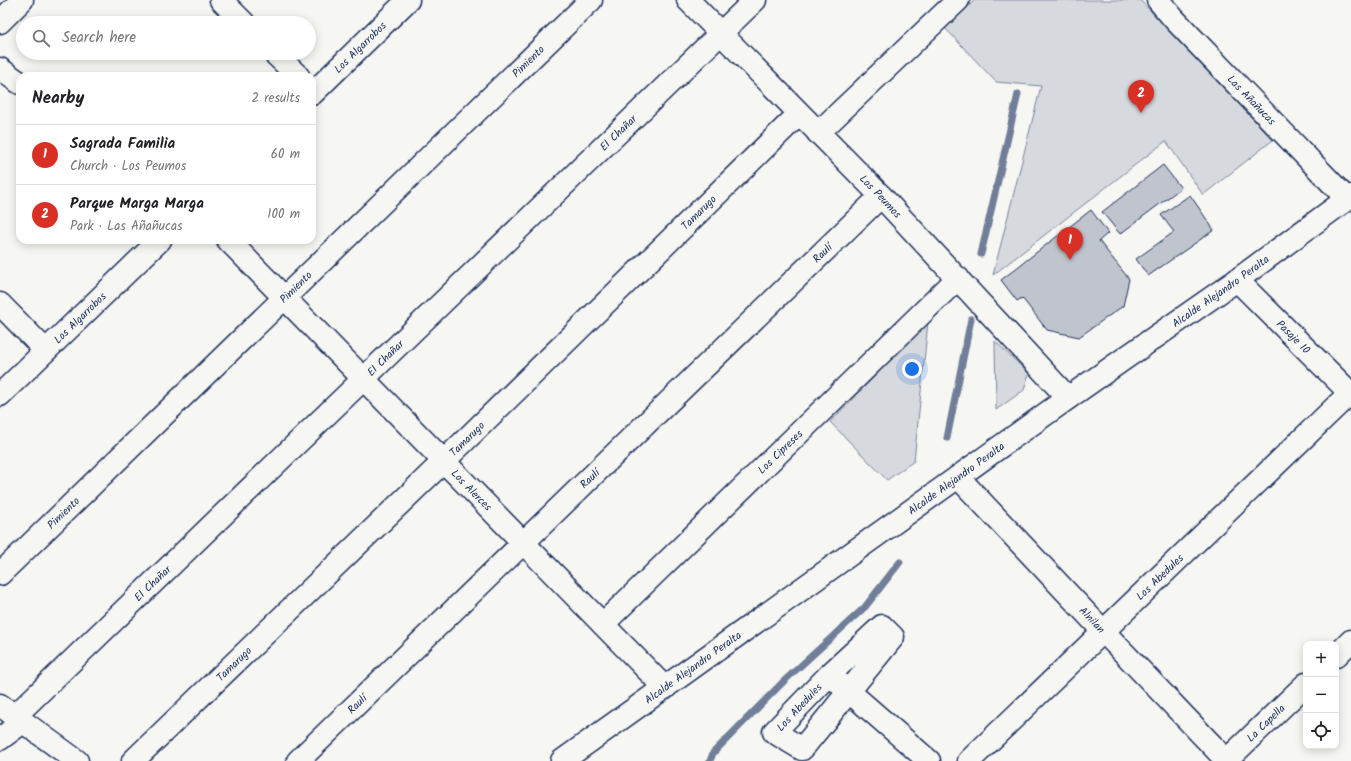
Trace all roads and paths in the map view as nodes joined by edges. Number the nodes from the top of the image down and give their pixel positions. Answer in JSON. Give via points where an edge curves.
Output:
{"nodes":[{"id":1,"x":22,"y":0,"type":"edge"},
{"id":2,"x":221,"y":0,"type":"edge"},
{"id":3,"x":408,"y":0,"type":"edge"},
{"id":4,"x":591,"y":0,"type":"edge"},
{"id":5,"x":688,"y":0,"type":"edge"},
{"id":6,"x":755,"y":0,"type":"edge"},
{"id":7,"x":958,"y":0,"type":"edge"},
{"id":8,"x":1158,"y":0,"type":"edge"},
{"id":9,"x":237,"y":16,"type":"edge"},
{"id":10,"x":0,"y":22,"type":"edge"},
{"id":11,"x":720,"y":33,"type":"junction"},
{"id":12,"x":281,"y":60,"type":"edge"},
{"id":13,"x":0,"y":69,"type":"edge"},
{"id":14,"x":294,"y":72,"type":"edge"},
{"id":15,"x":16,"y":80,"type":"edge"},
{"id":16,"x":316,"y":89,"type":"edge"},
{"id":17,"x":799,"y":114,"type":"junction"},
{"id":18,"x":818,"y":133,"type":"junction"},
{"id":19,"x":881,"y":196,"type":"junction"},
{"id":20,"x":1349,"y":198,"type":"edge"},
{"id":21,"x":156,"y":244,"type":"edge"},
{"id":22,"x":232,"y":244,"type":"edge"},
{"id":23,"x":958,"y":278,"type":"junction"},
{"id":24,"x":1237,"y":280,"type":"junction"},
{"id":25,"x":285,"y":298,"type":"junction"},
{"id":26,"x":0,"y":304,"type":"edge"},
{"id":27,"x":44,"y":350,"type":"junction"},
{"id":28,"x":364,"y":378,"type":"junction"},
{"id":29,"x":1350,"y":393,"type":"edge"},
{"id":30,"x":0,"y":395,"type":"edge"},
{"id":31,"x":1068,"y":398,"type":"junction"},
{"id":32,"x":444,"y":461,"type":"junction"},
{"id":33,"x":958,"y":477,"type":"junction"},
{"id":34,"x":523,"y":543,"type":"junction"},
{"id":35,"x":0,"y":574,"type":"edge"},
{"id":36,"x":603,"y":624,"type":"junction"},
{"id":37,"x":1102,"y":631,"type":"junction"},
{"id":38,"x":1351,"y":641,"type":"edge"},
{"id":39,"x":1339,"y":653,"type":"edge"},
{"id":40,"x":829,"y":675,"type":"junction"},
{"id":41,"x":1303,"y":687,"type":"edge"},
{"id":42,"x":665,"y":688,"type":"junction"},
{"id":43,"x":848,"y":691,"type":"junction"},
{"id":44,"x":13,"y":714,"type":"edge"},
{"id":45,"x":0,"y":739,"type":"edge"},
{"id":46,"x":77,"y":761,"type":"edge"},
{"id":47,"x":133,"y":761,"type":"edge"},
{"id":48,"x":298,"y":761,"type":"edge"},
{"id":49,"x":562,"y":761,"type":"edge"},
{"id":50,"x":929,"y":761,"type":"edge"},
{"id":51,"x":969,"y":761,"type":"edge"},
{"id":52,"x":1227,"y":761,"type":"edge"}],
"edges":[{"from":1,"to":10,"type":"street"},
{"from":2,"to":9,"type":"street"},
{"from":3,"to":16,"type":"street","name":"Los Algarrobos"},
{"from":4,"to":25,"type":"street","name":"Pimiento"},
{"from":5,"to":11,"type":"street","name":"Los Peumos"},
{"from":6,"to":11,"type":"street","name":"El Chañar"},
{"from":7,"to":18,"type":"street"},
{"from":8,"to":20,"type":"street","name":"Las Añañucas"},
{"from":11,"to":17,"type":"street","name":"Los Peumos"},
{"from":11,"to":28,"type":"street","name":"El Chañar"},
{"from":12,"to":14,"type":"street"},
{"from":13,"to":15,"type":"street"},
{"from":17,"to":18,"type":"street","name":"Los Peumos"},
{"from":17,"to":32,"type":"street","name":"Tamarugo"},
{"from":18,"to":19,"type":"street","name":"Los Peumos"},
{"from":19,"to":23,"type":"street","name":"Los Peumos"},
{"from":19,"to":34,"type":"street","name":"Raulí"},
{"from":20,"to":24,"type":"street","name":"Alcalde Alejandro Peralta"},
{"from":21,"to":27,"type":"street","name":"Los Algarrobos"},
{"from":22,"to":25,"type":"street","name":"Los Alerces"},
{"from":23,"to":31,"type":"street","name":"Los Peumos"},
{"from":23,"to":36,"type":"street","name":"Los Cipreses"},
{"from":24,"to":29,"type":"street","name":"Pasaje 10"},
{"from":24,"to":31,"type":"street","name":"Alcalde Alejandro Peralta"},
{"from":25,"to":28,"type":"street","name":"Los Alerces"},
{"from":25,"to":35,"type":"street","name":"Pimiento"},
{"from":26,"to":27,"type":"street"},
{"from":27,"to":30,"type":"street","name":"Los Algarrobos"},
{"from":28,"to":32,"type":"street","name":"Los Alerces"},
{"from":28,"to":44,"type":"street","name":"El Chañar"},
{"from":29,"to":37,"type":"street","name":"Los Abedules"},
{"from":31,"to":33,"type":"street","name":"Alcalde Alejandro Peralta"},
{"from":32,"to":34,"type":"street","name":"Los Alerces"},
{"from":32,"to":47,"type":"street","name":"Tamarugo"},
{"from":33,"to":37,"type":"street","name":"Alnilan"},
{"from":33,"to":42,"type":"street","name":"Alcalde Alejandro Peralta"},
{"from":34,"to":36,"type":"street","name":"Los Alerces"},
{"from":34,"to":48,"type":"street","name":"Raulí"},
{"from":36,"to":42,"type":"street","name":"Los Alerces"},
{"from":37,"to":51,"type":"street","name":"Los Abedules"},
{"from":37,"to":52,"type":"street","name":"Alnilan"},
{"from":38,"to":39,"type":"street"},
{"from":40,"to":43,"type":"street","name":"Los Abedules"},
{"from":40,"to":43,"type":"street","name":"Los Abedules","via":[[882,626],[894,637]]},
{"from":40,"to":43,"type":"street","name":"Los Abedules","via":[[774,732],[802,749]]},
{"from":41,"to":52,"type":"street","name":"La Capella"},
{"from":42,"to":49,"type":"street","name":"Alcalde Alejandro Peralta"},
{"from":43,"to":50,"type":"street","name":"Los Abedules"},
{"from":44,"to":45,"type":"street","name":"El Chañar"},
{"from":44,"to":46,"type":"street"}]}
